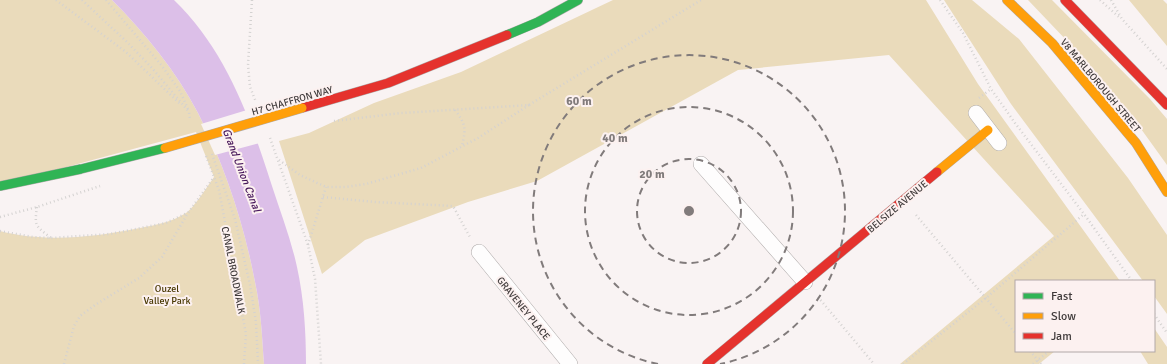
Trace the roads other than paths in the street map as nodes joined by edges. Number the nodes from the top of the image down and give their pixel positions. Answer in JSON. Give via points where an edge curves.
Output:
{"nodes":[{"id":1,"x":578,"y":0,"type":"edge"},
{"id":2,"x":1007,"y":0,"type":"edge"},
{"id":3,"x":1065,"y":0,"type":"edge"},
{"id":4,"x":1167,"y":105,"type":"edge"},
{"id":5,"x":976,"y":114,"type":"dead end"},
{"id":6,"x":988,"y":130,"type":"junction"},
{"id":7,"x":999,"y":143,"type":"dead end"},
{"id":8,"x":701,"y":164,"type":"dead end"},
{"id":9,"x":0,"y":186,"type":"edge"},
{"id":10,"x":1167,"y":192,"type":"edge"},
{"id":11,"x":479,"y":252,"type":"road end"},
{"id":12,"x":805,"y":282,"type":"junction"},
{"id":13,"x":570,"y":364,"type":"edge"},
{"id":14,"x":707,"y":364,"type":"edge"}],
"edges":[{"from":1,"to":9,"type":"street","name":"H7 CHAFFRON WAY","bridge":true,"via":[[538,22],[388,83],[165,148],[81,170]]},
{"from":2,"to":10,"type":"street","name":"V8 MARLBOROUGH STREET","via":[[1052,43],[1136,143]]},
{"from":3,"to":4,"type":"street"},
{"from":5,"to":6,"type":"street"},
{"from":6,"to":7,"type":"street"},
{"from":6,"to":12,"type":"street","name":"BELSIZE AVENUE"},
{"from":8,"to":12,"type":"street"},
{"from":11,"to":13,"type":"street","name":"GRAVENEY PLACE"},
{"from":12,"to":14,"type":"street","name":"BELSIZE AVENUE"}]}
